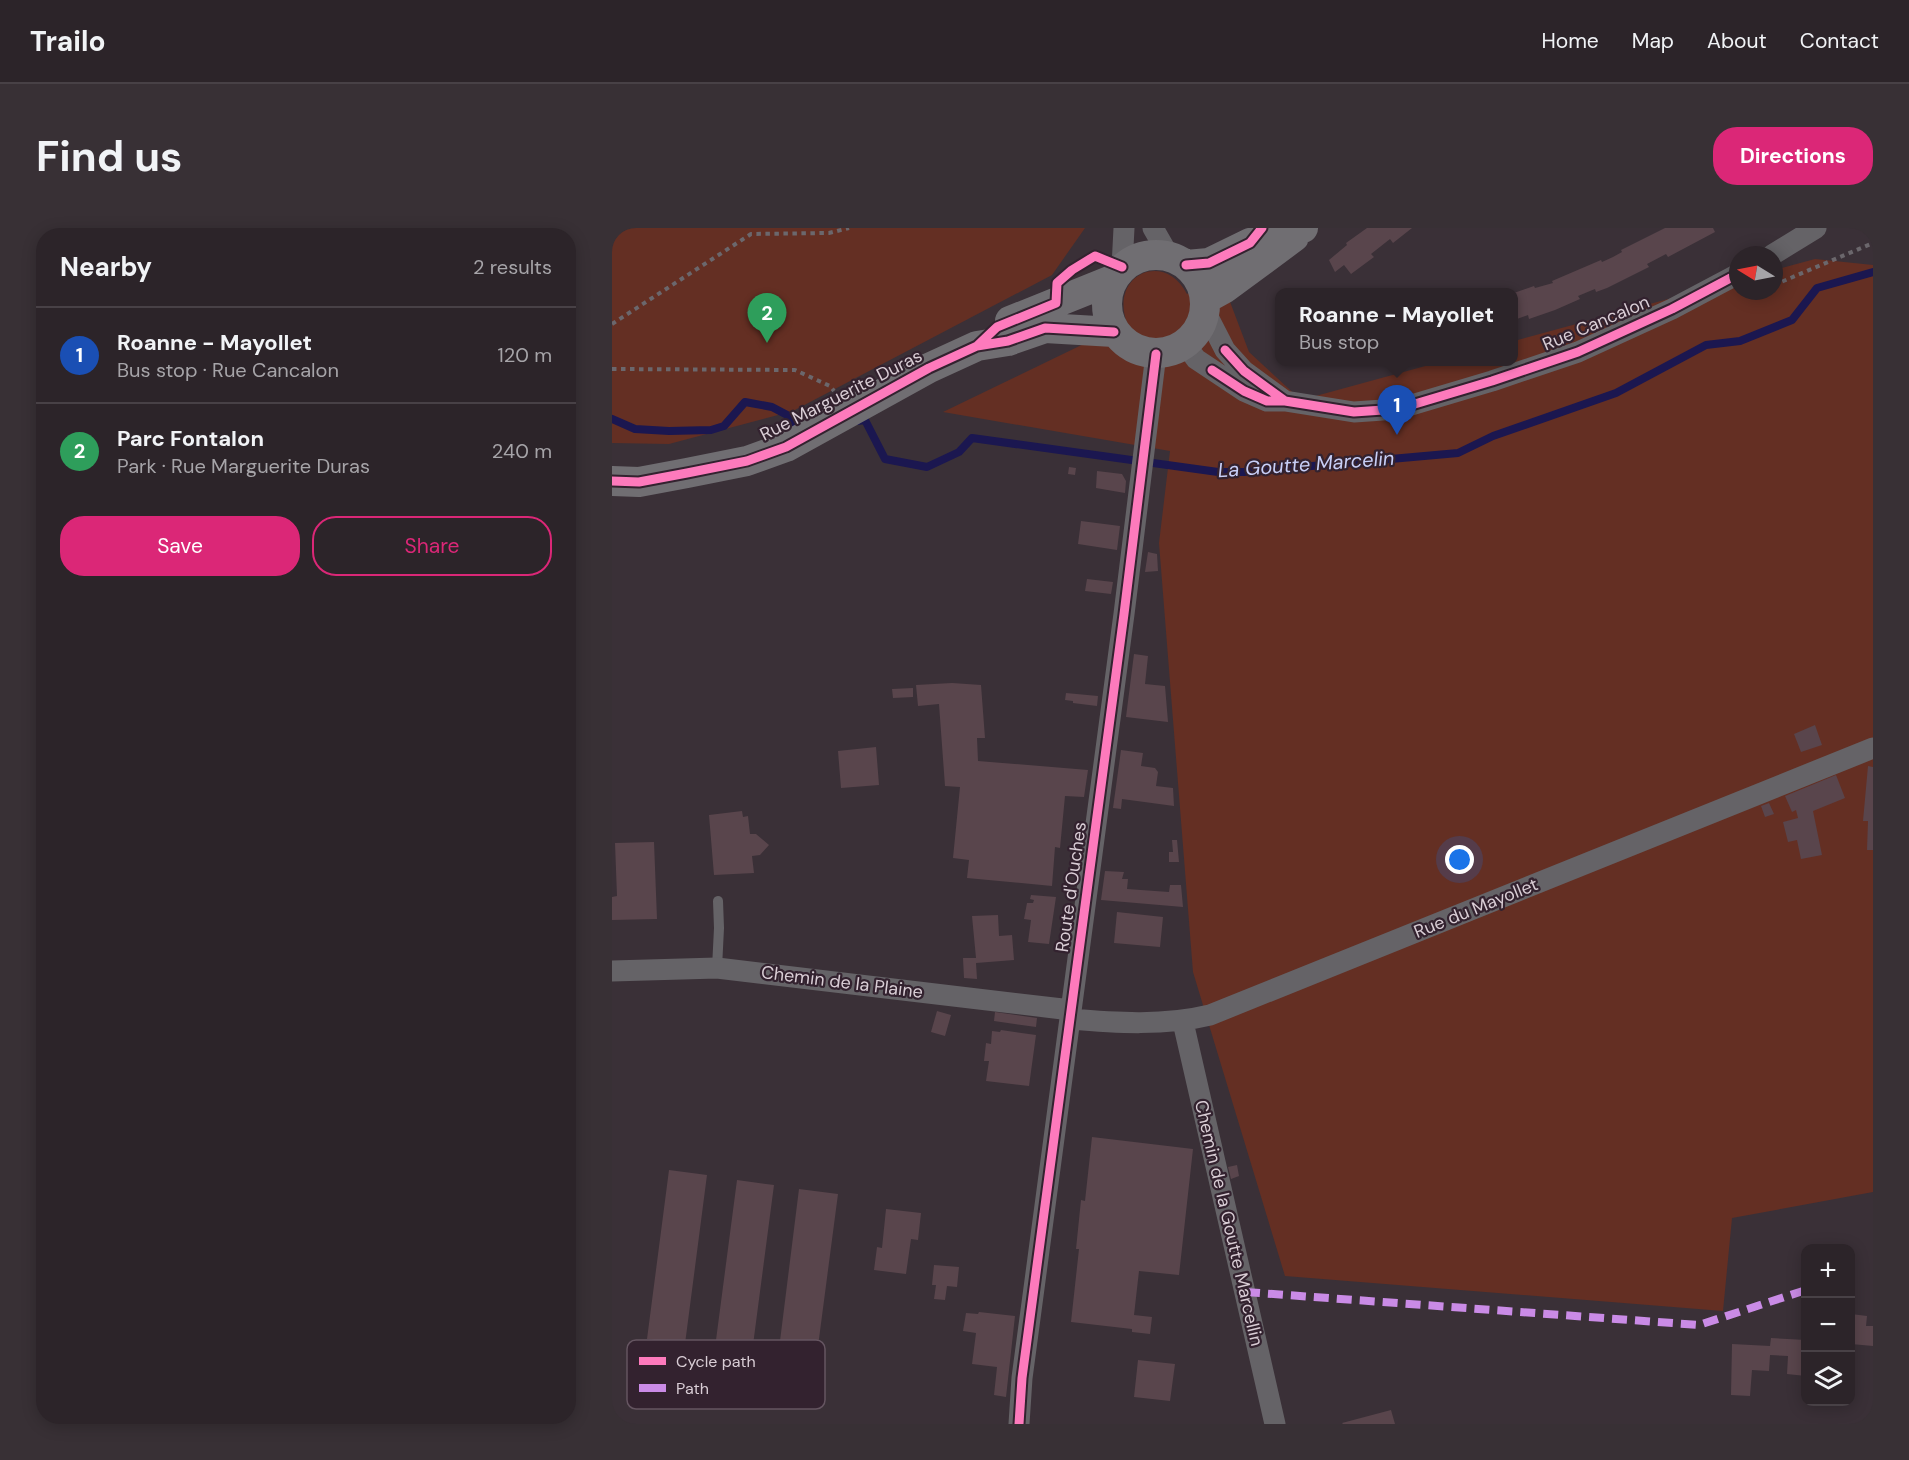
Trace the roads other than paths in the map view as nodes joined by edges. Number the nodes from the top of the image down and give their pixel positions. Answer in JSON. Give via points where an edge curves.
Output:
{"nodes":[{"id":1,"x":1124,"y":228,"type":"edge"},
{"id":2,"x":1154,"y":228,"type":"edge"},
{"id":3,"x":1304,"y":228,"type":"edge"},
{"id":4,"x":1808,"y":230,"type":"edge"},
{"id":5,"x":1256,"y":236,"type":"edge"},
{"id":6,"x":1783,"y":247,"type":"edge"},
{"id":7,"x":1178,"y":260,"type":"junction"},
{"id":8,"x":1117,"y":273,"type":"junction"},
{"id":9,"x":1729,"y":279,"type":"edge"},
{"id":10,"x":1205,"y":305,"type":"junction"},
{"id":11,"x":1114,"y":332,"type":"junction"},
{"id":12,"x":1185,"y":344,"type":"junction"},
{"id":13,"x":977,"y":346,"type":"junction"},
{"id":14,"x":1156,"y":354,"type":"junction"},
{"id":15,"x":1286,"y":401,"type":"junction"},
{"id":16,"x":612,"y":481,"type":"edge"},
{"id":17,"x":1873,"y":748,"type":"edge"},
{"id":18,"x":717,"y":901,"type":"dead end"},
{"id":19,"x":717,"y":968,"type":"junction"},
{"id":20,"x":612,"y":971,"type":"edge"},
{"id":21,"x":1070,"y":1015,"type":"junction"},
{"id":22,"x":1183,"y":1022,"type":"junction"},
{"id":23,"x":1020,"y":1424,"type":"edge"},
{"id":24,"x":1275,"y":1424,"type":"edge"}],
"edges":[{"from":1,"to":8,"type":"street"},
{"from":2,"to":7,"type":"street"},
{"from":3,"to":5,"type":"main road"},
{"from":3,"to":10,"type":"main road"},
{"from":4,"to":6,"type":"street"},
{"from":5,"to":7,"type":"main road","via":[[1209,263]]},
{"from":7,"to":8,"type":"main road","via":[[1153,254],[1137,258]]},
{"from":7,"to":10,"type":"main road","via":[[1195,274]]},
{"from":8,"to":11,"type":"main road","via":[[1107,292],[1106,306]]},
{"from":8,"to":13,"type":"main road","name":"Rue Marguerite Duras","via":[[997,327]]},
{"from":9,"to":15,"type":"street","name":"Rue Cancalon","via":[[1578,352],[1398,409],[1354,412]]},
{"from":10,"to":12,"type":"main road","via":[[1198,329]]},
{"from":10,"to":15,"type":"street","name":"Rue Cancalon","via":[[1225,350],[1244,371]]},
{"from":11,"to":13,"type":"main road","name":"Rue Marguerite Duras","via":[[1045,328]]},
{"from":11,"to":14,"type":"main road","via":[[1140,352]]},
{"from":12,"to":14,"type":"main road"},
{"from":12,"to":15,"type":"street","name":"Rue Cancalon","via":[[1196,359],[1244,391],[1267,402]]},
{"from":13,"to":16,"type":"main road","name":"Rue Marguerite Duras","via":[[928,368],[790,445],[747,461],[639,482]]},
{"from":14,"to":21,"type":"street","name":"Route d'Ouches"},
{"from":17,"to":22,"type":"street","name":"Rue du Mayollet","via":[[1210,1016]]},
{"from":18,"to":19,"type":"lane"},
{"from":19,"to":20,"type":"street","name":"Chemin de la Plaine"},
{"from":19,"to":21,"type":"street","name":"Chemin de la Plaine"},
{"from":21,"to":22,"type":"street","name":"Rue du Mayollet","via":[[1110,1022]]},
{"from":21,"to":23,"type":"street","name":"Route d'Ouches","via":[[1023,1367]]},
{"from":22,"to":24,"type":"street","name":"Chemin de la Goutte Marcellin"}]}
